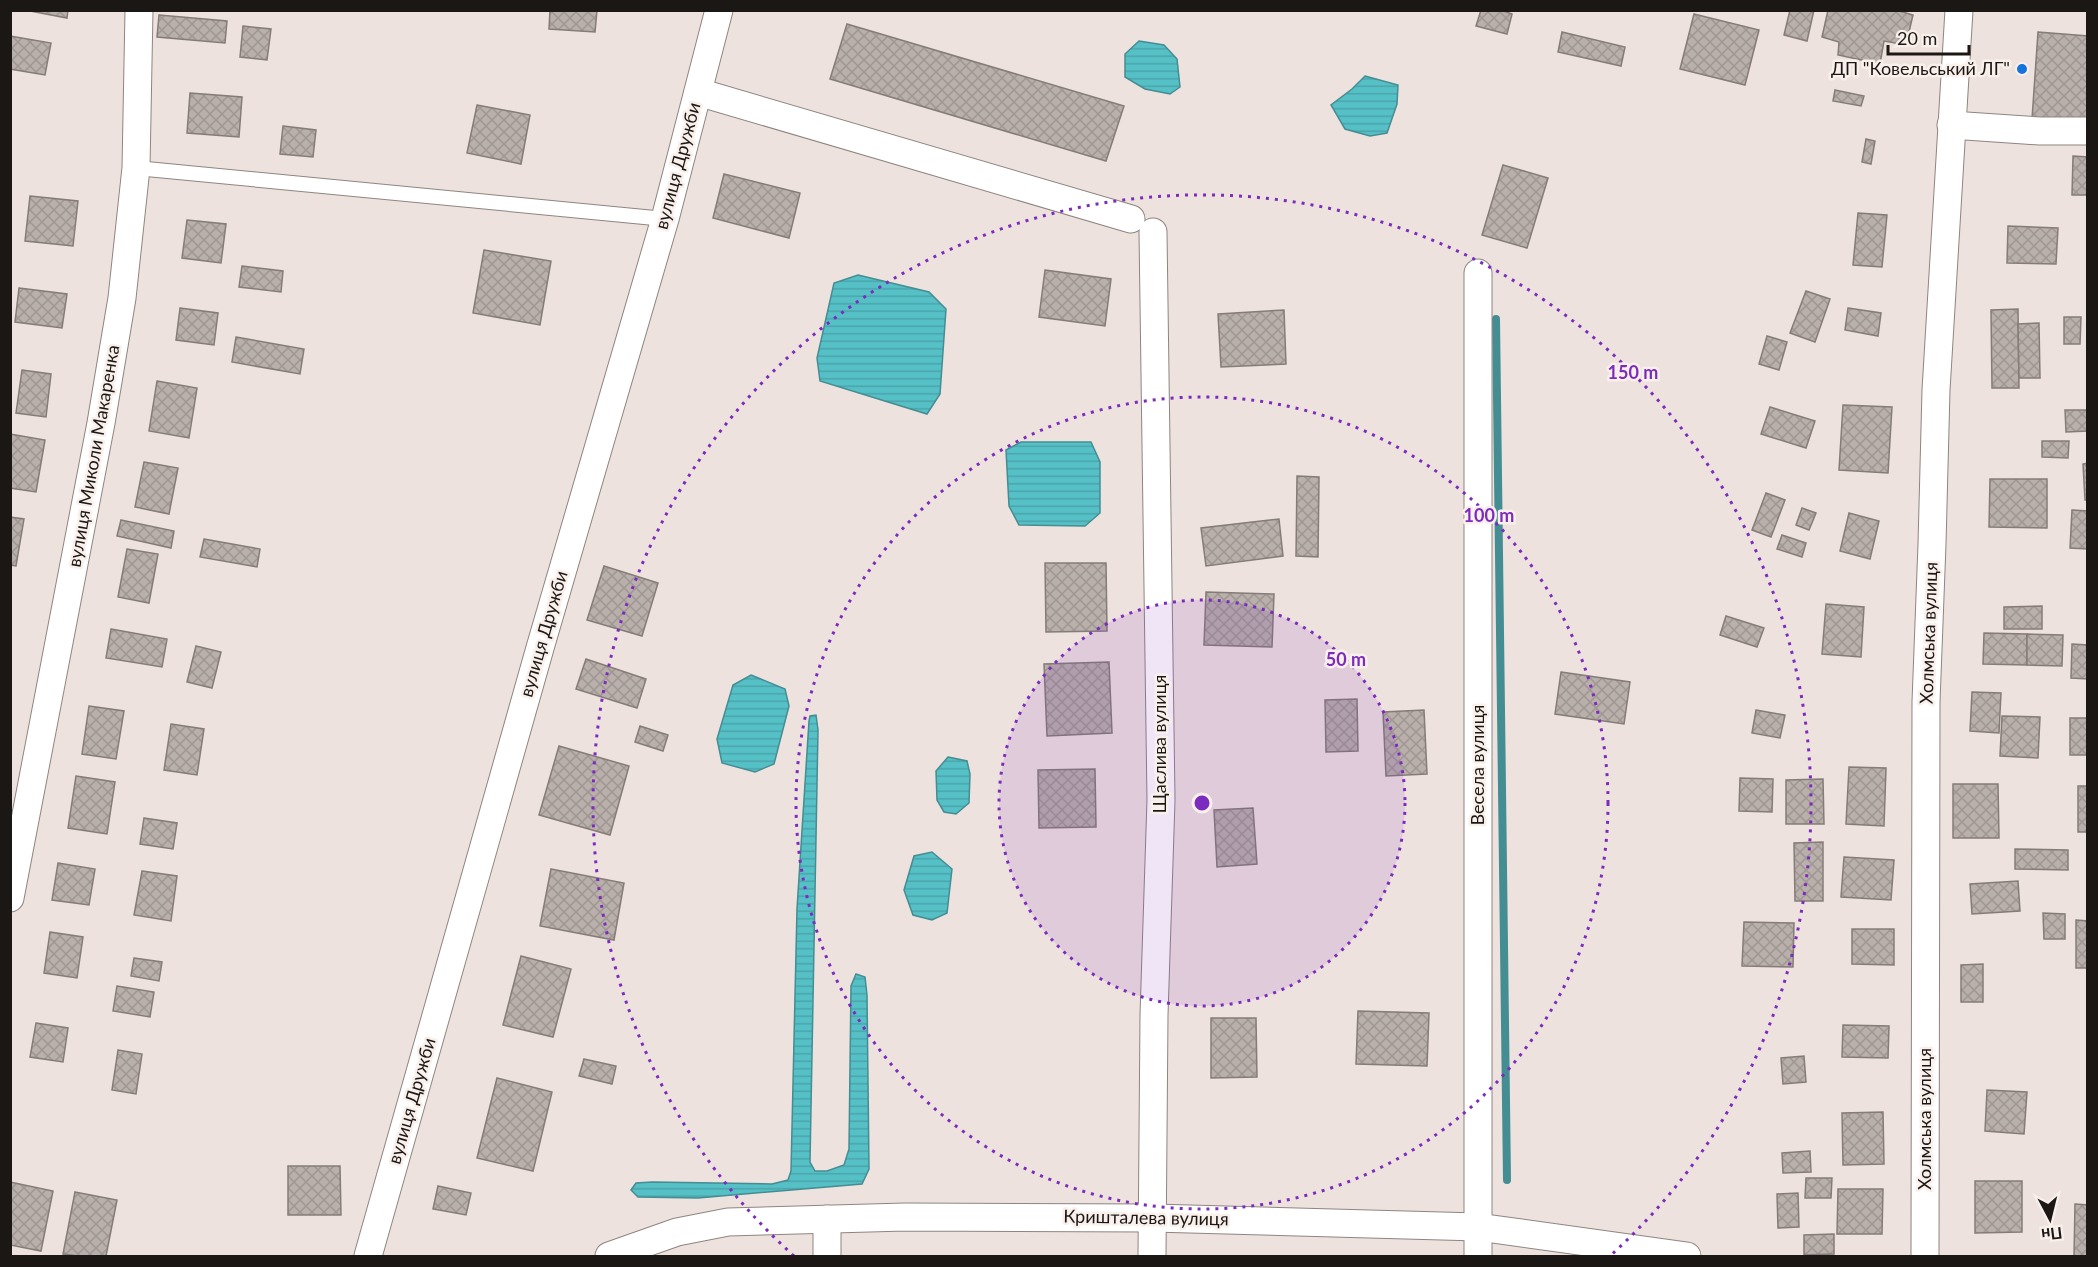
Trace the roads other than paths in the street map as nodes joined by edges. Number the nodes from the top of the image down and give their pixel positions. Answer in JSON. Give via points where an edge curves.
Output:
{"nodes":[{"id":1,"x":139,"y":10,"type":"edge"},
{"id":2,"x":719,"y":10,"type":"edge"},
{"id":3,"x":1959,"y":10,"type":"edge"},
{"id":4,"x":698,"y":92,"type":"junction"},
{"id":5,"x":1951,"y":125,"type":"junction"},
{"id":6,"x":2088,"y":131,"type":"edge"},
{"id":7,"x":136,"y":168,"type":"junction"},
{"id":8,"x":664,"y":219,"type":"junction"},
{"id":9,"x":1478,"y":273,"type":"dead end"},
{"id":10,"x":10,"y":898,"type":"edge"},
{"id":11,"x":1153,"y":1218,"type":"junction"},
{"id":12,"x":826,"y":1220,"type":"junction"},
{"id":13,"x":1478,"y":1227,"type":"junction"},
{"id":14,"x":368,"y":1257,"type":"edge"},
{"id":15,"x":609,"y":1257,"type":"edge"},
{"id":16,"x":827,"y":1257,"type":"edge"},
{"id":17,"x":1152,"y":1257,"type":"edge"},
{"id":18,"x":1478,"y":1257,"type":"edge"},
{"id":19,"x":1687,"y":1257,"type":"edge"},
{"id":20,"x":1925,"y":1257,"type":"edge"}],
"edges":[{"from":1,"to":7,"type":"street","name":"вулиця Миколи Макаренка"},
{"from":2,"to":4,"type":"street","name":"вулиця Дружби"},
{"from":3,"to":5,"type":"street","name":"Холмська вулиця"},
{"from":4,"to":8,"type":"street","name":"вулиця Дружби"},
{"from":4,"to":11,"type":"street","name":"Щаслива вулиця","via":[[1142,225],[1161,800]]},
{"from":5,"to":6,"type":"street"},
{"from":5,"to":20,"type":"street","name":"Холмська вулиця","via":[[1936,390],[1926,702]]},
{"from":7,"to":8,"type":"lane"},
{"from":7,"to":10,"type":"street","name":"вулиця Миколи Макаренка","via":[[122,298],[101,423]]},
{"from":8,"to":14,"type":"street","name":"вулиця Дружби"},
{"from":9,"to":13,"type":"street","name":"Весела вулиця"},
{"from":11,"to":12,"type":"street","name":"Кришталева вулиця"},
{"from":11,"to":13,"type":"street","name":"Кришталева вулиця"},
{"from":11,"to":17,"type":"street","name":"Щаслива вулиця"},
{"from":12,"to":15,"type":"street","name":"Кришталева вулиця","via":[[728,1222],[677,1232]]},
{"from":12,"to":16,"type":"street"},
{"from":13,"to":18,"type":"street","name":"Весела вулиця"},
{"from":13,"to":19,"type":"street","name":"Кришталева вулиця"}]}
